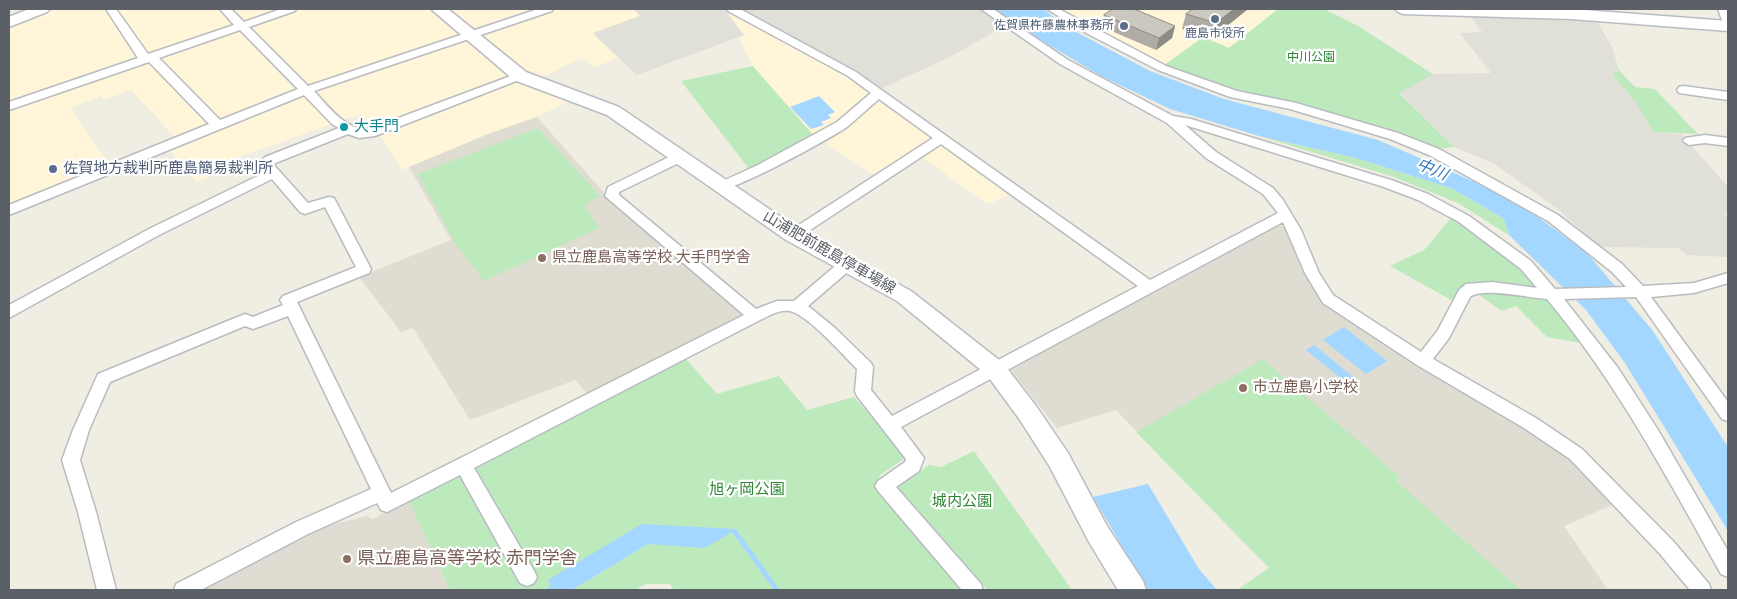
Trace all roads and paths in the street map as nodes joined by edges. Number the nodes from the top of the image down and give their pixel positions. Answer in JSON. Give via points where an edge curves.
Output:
{"nodes":[{"id":1,"x":111,"y":9,"type":"edge"},
{"id":2,"x":225,"y":9,"type":"edge"},
{"id":3,"x":291,"y":9,"type":"edge"},
{"id":4,"x":439,"y":9,"type":"edge"},
{"id":5,"x":548,"y":9,"type":"edge"},
{"id":6,"x":732,"y":9,"type":"edge"},
{"id":7,"x":986,"y":9,"type":"edge"},
{"id":8,"x":1052,"y":9,"type":"edge"},
{"id":9,"x":1403,"y":9,"type":"edge"},
{"id":10,"x":1723,"y":9,"type":"edge"},
{"id":11,"x":1523,"y":10,"type":"edge"},
{"id":12,"x":34,"y":12,"type":"edge"},
{"id":13,"x":9,"y":20,"type":"edge"},
{"id":14,"x":1728,"y":24,"type":"edge"},
{"id":15,"x":241,"y":26,"type":"junction"},
{"id":16,"x":470,"y":36,"type":"junction"},
{"id":17,"x":148,"y":58,"type":"junction"},
{"id":18,"x":520,"y":76,"type":"junction"},
{"id":19,"x":306,"y":90,"type":"junction"},
{"id":20,"x":1683,"y":90,"type":"dead end"},
{"id":21,"x":879,"y":93,"type":"junction"},
{"id":22,"x":1728,"y":96,"type":"edge"},
{"id":23,"x":9,"y":106,"type":"edge"},
{"id":24,"x":1171,"y":120,"type":"junction"},
{"id":25,"x":217,"y":125,"type":"junction"},
{"id":26,"x":343,"y":126,"type":"junction"},
{"id":27,"x":942,"y":138,"type":"junction"},
{"id":28,"x":1689,"y":141,"type":"dead end"},
{"id":29,"x":1728,"y":142,"type":"edge"},
{"id":30,"x":680,"y":158,"type":"junction"},
{"id":31,"x":274,"y":173,"type":"junction"},
{"id":32,"x":721,"y":187,"type":"junction"},
{"id":33,"x":9,"y":210,"type":"edge"},
{"id":34,"x":1285,"y":215,"type":"junction"},
{"id":35,"x":793,"y":236,"type":"junction"},
{"id":36,"x":846,"y":265,"type":"junction"},
{"id":37,"x":1728,"y":278,"type":"edge"},
{"id":38,"x":1150,"y":287,"type":"junction"},
{"id":39,"x":1640,"y":292,"type":"junction"},
{"id":40,"x":1552,"y":294,"type":"junction"},
{"id":41,"x":797,"y":307,"type":"junction"},
{"id":42,"x":292,"y":308,"type":"junction"},
{"id":43,"x":9,"y":312,"type":"edge"},
{"id":44,"x":755,"y":316,"type":"junction"},
{"id":45,"x":1423,"y":361,"type":"junction"},
{"id":46,"x":995,"y":369,"type":"junction"},
{"id":47,"x":1728,"y":414,"type":"edge"},
{"id":48,"x":889,"y":424,"type":"junction"},
{"id":49,"x":464,"y":464,"type":"junction"},
{"id":50,"x":381,"y":493,"type":"junction"},
{"id":51,"x":1728,"y":568,"type":"edge"},
{"id":52,"x":527,"y":577,"type":"dead end"},
{"id":53,"x":106,"y":590,"type":"edge"},
{"id":54,"x":183,"y":590,"type":"edge"},
{"id":55,"x":974,"y":590,"type":"edge"},
{"id":56,"x":1133,"y":590,"type":"edge"},
{"id":57,"x":1702,"y":590,"type":"edge"}],
"edges":[{"from":1,"to":17,"type":"street"},
{"from":2,"to":15,"type":"street"},
{"from":3,"to":15,"type":"street"},
{"from":4,"to":16,"type":"main road","name":"山浦肥前鹿島停車場線"},
{"from":5,"to":16,"type":"street"},
{"from":6,"to":21,"type":"street","via":[[852,74]]},
{"from":7,"to":24,"type":"street","via":[[1072,67]]},
{"from":8,"to":39,"type":"street","via":[[1162,68],[1234,94],[1301,109],[1394,136],[1434,152],[1553,218],[1617,268]]},
{"from":9,"to":11,"type":"main road"},
{"from":10,"to":14,"type":"street"},
{"from":11,"to":14,"type":"main road"},
{"from":12,"to":13,"type":"main road"},
{"from":15,"to":17,"type":"street"},
{"from":15,"to":19,"type":"street"},
{"from":16,"to":18,"type":"main road","name":"山浦肥前鹿島停車場線"},
{"from":16,"to":19,"type":"street"},
{"from":17,"to":23,"type":"street"},
{"from":17,"to":25,"type":"street"},
{"from":18,"to":26,"type":"street","via":[[371,133],[359,134]]},
{"from":18,"to":30,"type":"main road","name":"山浦肥前鹿島停車場線","via":[[613,111]]},
{"from":19,"to":25,"type":"street"},
{"from":19,"to":26,"type":"street"},
{"from":20,"to":22,"type":"street"},
{"from":21,"to":27,"type":"street"},
{"from":21,"to":32,"type":"street","via":[[841,125]]},
{"from":24,"to":34,"type":"street","via":[[1211,155],[1274,196]]},
{"from":24,"to":40,"type":"street","via":[[1187,122],[1423,197],[1464,218],[1497,241],[1526,265]]},
{"from":25,"to":33,"type":"street"},
{"from":26,"to":31,"type":"street","via":[[270,160],[266,164]]},
{"from":27,"to":35,"type":"street"},
{"from":27,"to":38,"type":"street"},
{"from":28,"to":29,"type":"street","via":[[1706,138]]},
{"from":30,"to":32,"type":"main road","name":"山浦肥前鹿島停車場線"},
{"from":30,"to":44,"type":"street","via":[[613,190],[612,196]]},
{"from":31,"to":42,"type":"street","via":[[305,209],[330,201],[364,269],[288,300]]},
{"from":31,"to":43,"type":"street","via":[[154,232]]},
{"from":32,"to":35,"type":"main road","name":"山浦肥前鹿島停車場線"},
{"from":34,"to":38,"type":"street"},
{"from":34,"to":45,"type":"street","via":[[1295,230],[1320,289],[1328,299]]},
{"from":35,"to":36,"type":"main road","name":"山浦肥前鹿島停車場線"},
{"from":36,"to":41,"type":"street"},
{"from":36,"to":46,"type":"main road","name":"山浦肥前鹿島停車場線","via":[[904,296]]},
{"from":37,"to":39,"type":"street","via":[[1694,288]]},
{"from":38,"to":46,"type":"street"},
{"from":39,"to":40,"type":"street"},
{"from":39,"to":47,"type":"street"},
{"from":40,"to":45,"type":"street","via":[[1492,287],[1471,288],[1464,294],[1444,334]]},
{"from":40,"to":51,"type":"street","via":[[1612,372]]},
{"from":41,"to":44,"type":"street","via":[[777,307]]},
{"from":41,"to":48,"type":"street","via":[[865,368],[863,391]]},
{"from":42,"to":50,"type":"street"},
{"from":42,"to":53,"type":"street","via":[[253,323],[245,320],[104,378],[71,460]]},
{"from":44,"to":49,"type":"street"},
{"from":45,"to":57,"type":"street","via":[[1530,423],[1576,454],[1667,548]]},
{"from":46,"to":48,"type":"street"},
{"from":46,"to":56,"type":"main road","name":"山浦肥前鹿島停車場線","via":[[1059,460],[1098,534]]},
{"from":48,"to":55,"type":"street","via":[[915,458],[913,466],[884,486]]},
{"from":49,"to":50,"type":"street","via":[[387,504]]},
{"from":49,"to":52,"type":"street"},
{"from":50,"to":54,"type":"street","via":[[302,528]]}]}
